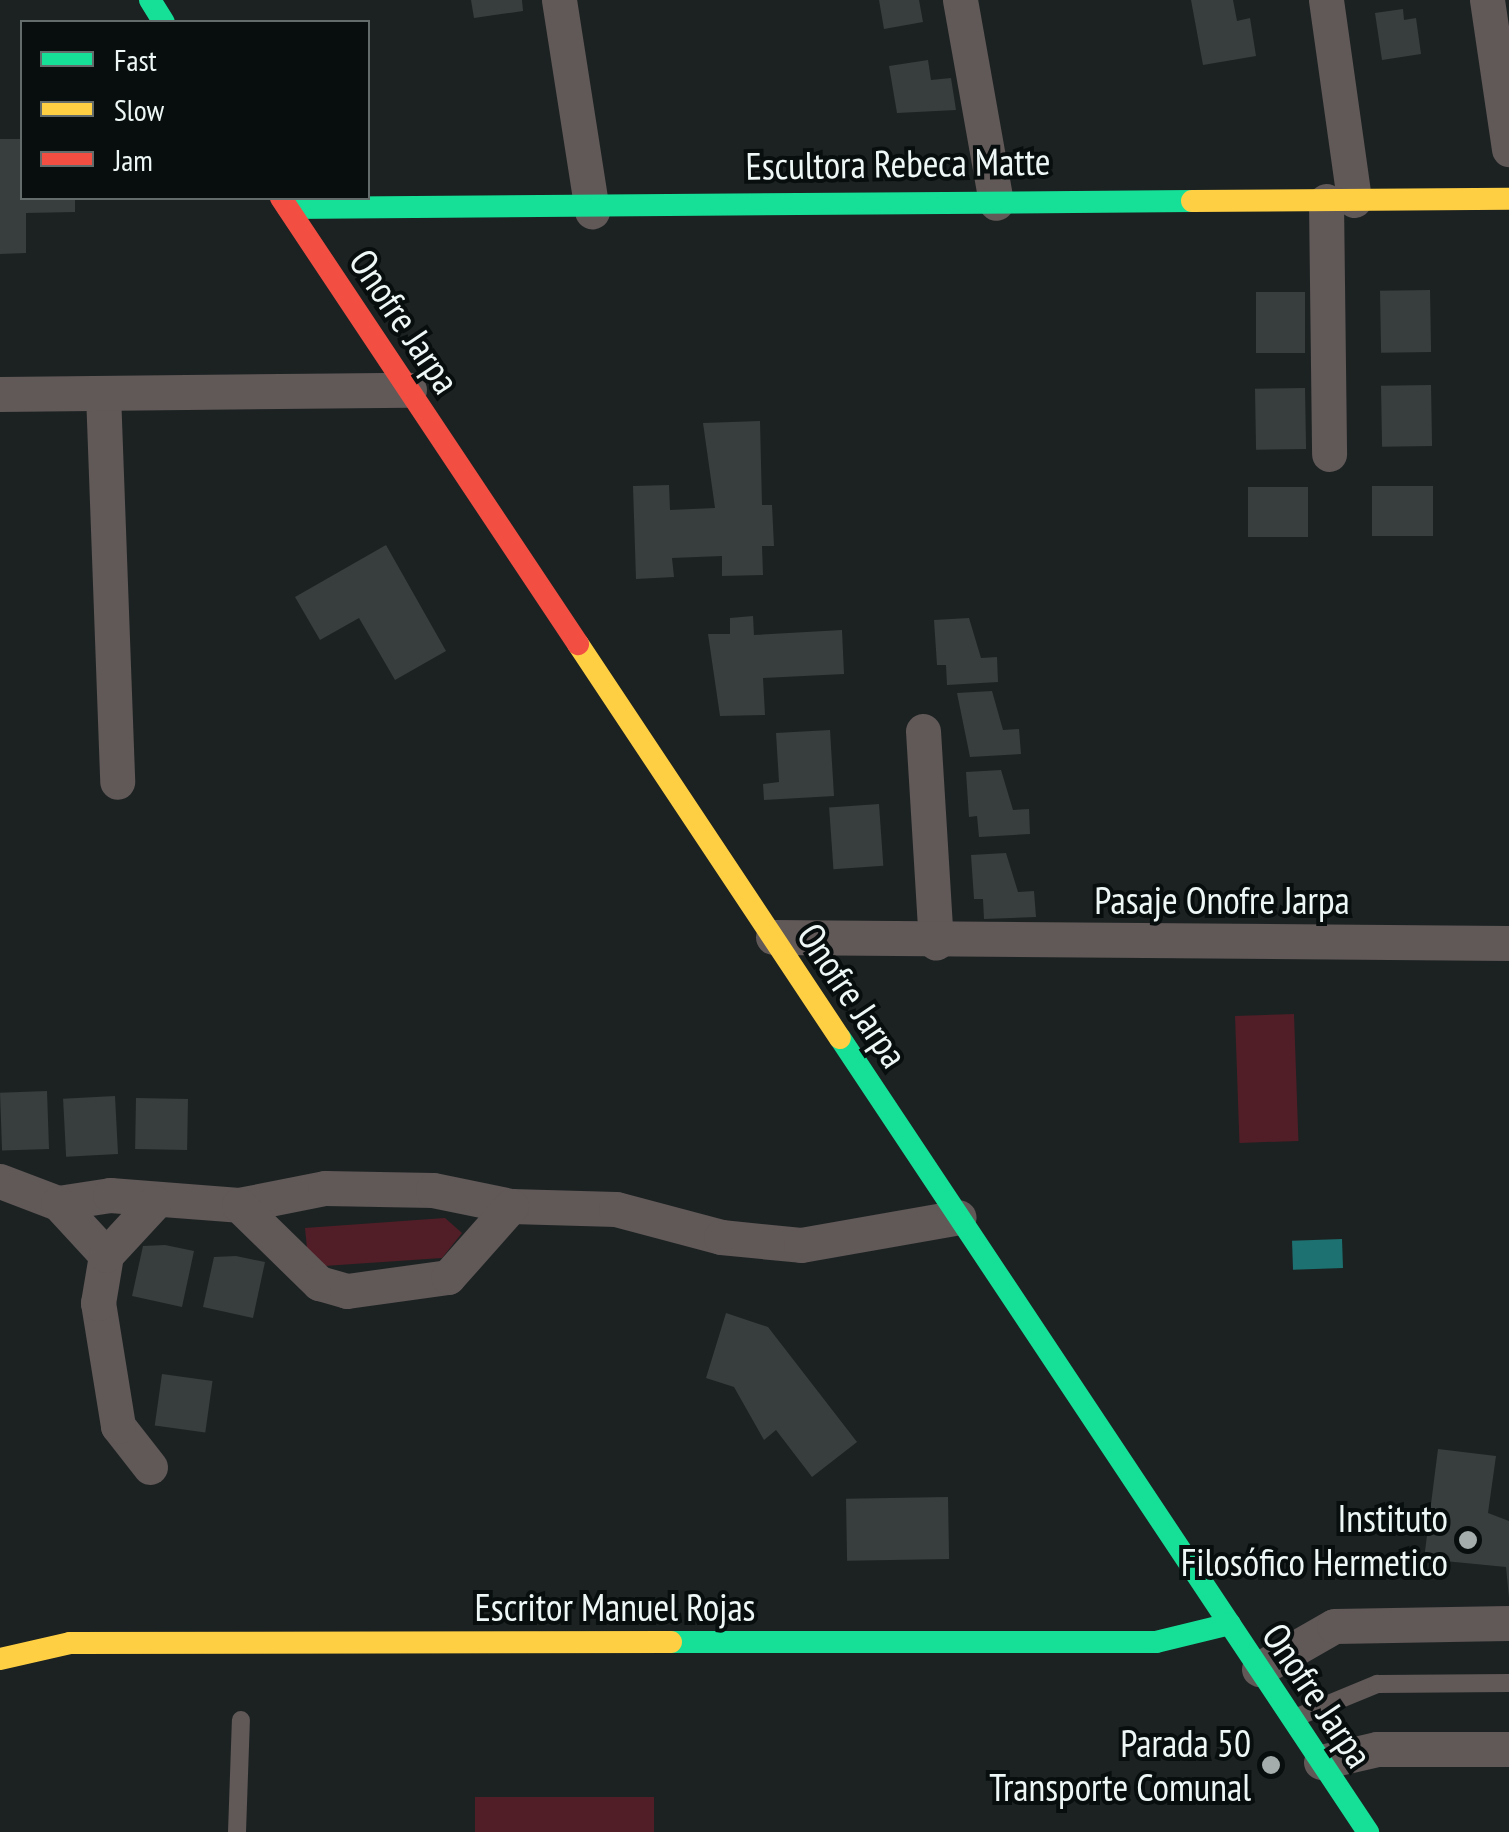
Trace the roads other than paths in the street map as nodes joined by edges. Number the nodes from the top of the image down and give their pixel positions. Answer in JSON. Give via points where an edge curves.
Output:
{"nodes":[{"id":1,"x":558,"y":0,"type":"edge"},
{"id":2,"x":960,"y":0,"type":"edge"},
{"id":3,"x":1326,"y":0,"type":"edge"},
{"id":4,"x":1487,"y":0,"type":"edge"},
{"id":5,"x":1509,"y":149,"type":"edge"},
{"id":6,"x":1509,"y":199,"type":"edge"},
{"id":7,"x":1340,"y":201,"type":"junction"},
{"id":8,"x":284,"y":203,"type":"edge"},
{"id":9,"x":996,"y":203,"type":"junction"},
{"id":10,"x":592,"y":211,"type":"junction"},
{"id":11,"x":409,"y":390,"type":"junction"},
{"id":12,"x":103,"y":393,"type":"junction"},
{"id":13,"x":0,"y":394,"type":"edge"},
{"id":14,"x":1329,"y":454,"type":"dead end"},
{"id":15,"x":923,"y":732,"type":"dead end"},
{"id":16,"x":117,"y":782,"type":"dead end"},
{"id":17,"x":772,"y":937,"type":"junction"},
{"id":18,"x":936,"y":942,"type":"junction"},
{"id":19,"x":1509,"y":942,"type":"edge"},
{"id":20,"x":0,"y":1181,"type":"edge"},
{"id":21,"x":58,"y":1202,"type":"junction"},
{"id":22,"x":154,"y":1203,"type":"junction"},
{"id":23,"x":239,"y":1206,"type":"junction"},
{"id":24,"x":511,"y":1206,"type":"junction"},
{"id":25,"x":959,"y":1217,"type":"junction"},
{"id":26,"x":106,"y":1254,"type":"junction"},
{"id":27,"x":150,"y":1466,"type":"dead end"},
{"id":28,"x":1230,"y":1624,"type":"junction"},
{"id":29,"x":1509,"y":1624,"type":"edge"},
{"id":30,"x":0,"y":1658,"type":"edge"},
{"id":31,"x":1260,"y":1669,"type":"junction"},
{"id":32,"x":1509,"y":1684,"type":"edge"},
{"id":33,"x":241,"y":1720,"type":"dead end"},
{"id":34,"x":1293,"y":1720,"type":"junction"},
{"id":35,"x":1509,"y":1749,"type":"edge"},
{"id":36,"x":1321,"y":1762,"type":"junction"},
{"id":37,"x":237,"y":1832,"type":"edge"},
{"id":38,"x":1368,"y":1832,"type":"edge"}],
"edges":[{"from":1,"to":10,"type":"street"},
{"from":2,"to":9,"type":"street"},
{"from":3,"to":7,"type":"street"},
{"from":4,"to":5,"type":"street"},
{"from":6,"to":7,"type":"street","name":"Escultora Rebeca Matte"},
{"from":7,"to":9,"type":"street","name":"Escultora Rebeca Matte"},
{"from":7,"to":14,"type":"street"},
{"from":8,"to":10,"type":"street","name":"Escultora Rebeca Matte"},
{"from":8,"to":11,"type":"street","name":"Onofre Jarpa"},
{"from":9,"to":10,"type":"street","name":"Escultora Rebeca Matte"},
{"from":11,"to":12,"type":"street"},
{"from":11,"to":17,"type":"street","name":"Onofre Jarpa"},
{"from":12,"to":13,"type":"street"},
{"from":12,"to":16,"type":"street"},
{"from":15,"to":18,"type":"street"},
{"from":17,"to":18,"type":"street","name":"Pasaje Onofre Jarpa"},
{"from":17,"to":25,"type":"street","name":"Onofre Jarpa"},
{"from":18,"to":19,"type":"street","name":"Pasaje Onofre Jarpa"},
{"from":20,"to":21,"type":"street"},
{"from":21,"to":22,"type":"street","via":[[110,1195]]},
{"from":21,"to":26,"type":"street"},
{"from":22,"to":23,"type":"street"},
{"from":22,"to":26,"type":"street"},
{"from":23,"to":24,"type":"street","via":[[324,1188],[433,1190]]},
{"from":23,"to":24,"type":"street","via":[[319,1283],[346,1290],[448,1278]]},
{"from":24,"to":25,"type":"street","via":[[616,1209],[721,1236],[801,1245]]},
{"from":25,"to":28,"type":"street","name":"Onofre Jarpa"},
{"from":26,"to":27,"type":"street","via":[[98,1304],[108,1395],[124,1438]]},
{"from":28,"to":30,"type":"street","name":"Escritor Manuel Rojas","via":[[1156,1642],[70,1643]]},
{"from":28,"to":31,"type":"street","name":"Onofre Jarpa"},
{"from":29,"to":31,"type":"street","via":[[1334,1626]]},
{"from":31,"to":34,"type":"street","name":"Onofre Jarpa"},
{"from":32,"to":34,"type":"lane","via":[[1377,1684]]},
{"from":33,"to":37,"type":"lane"},
{"from":34,"to":36,"type":"street","name":"Onofre Jarpa"},
{"from":35,"to":36,"type":"street","via":[[1376,1749]]},
{"from":36,"to":38,"type":"street","name":"Onofre Jarpa"}]}
